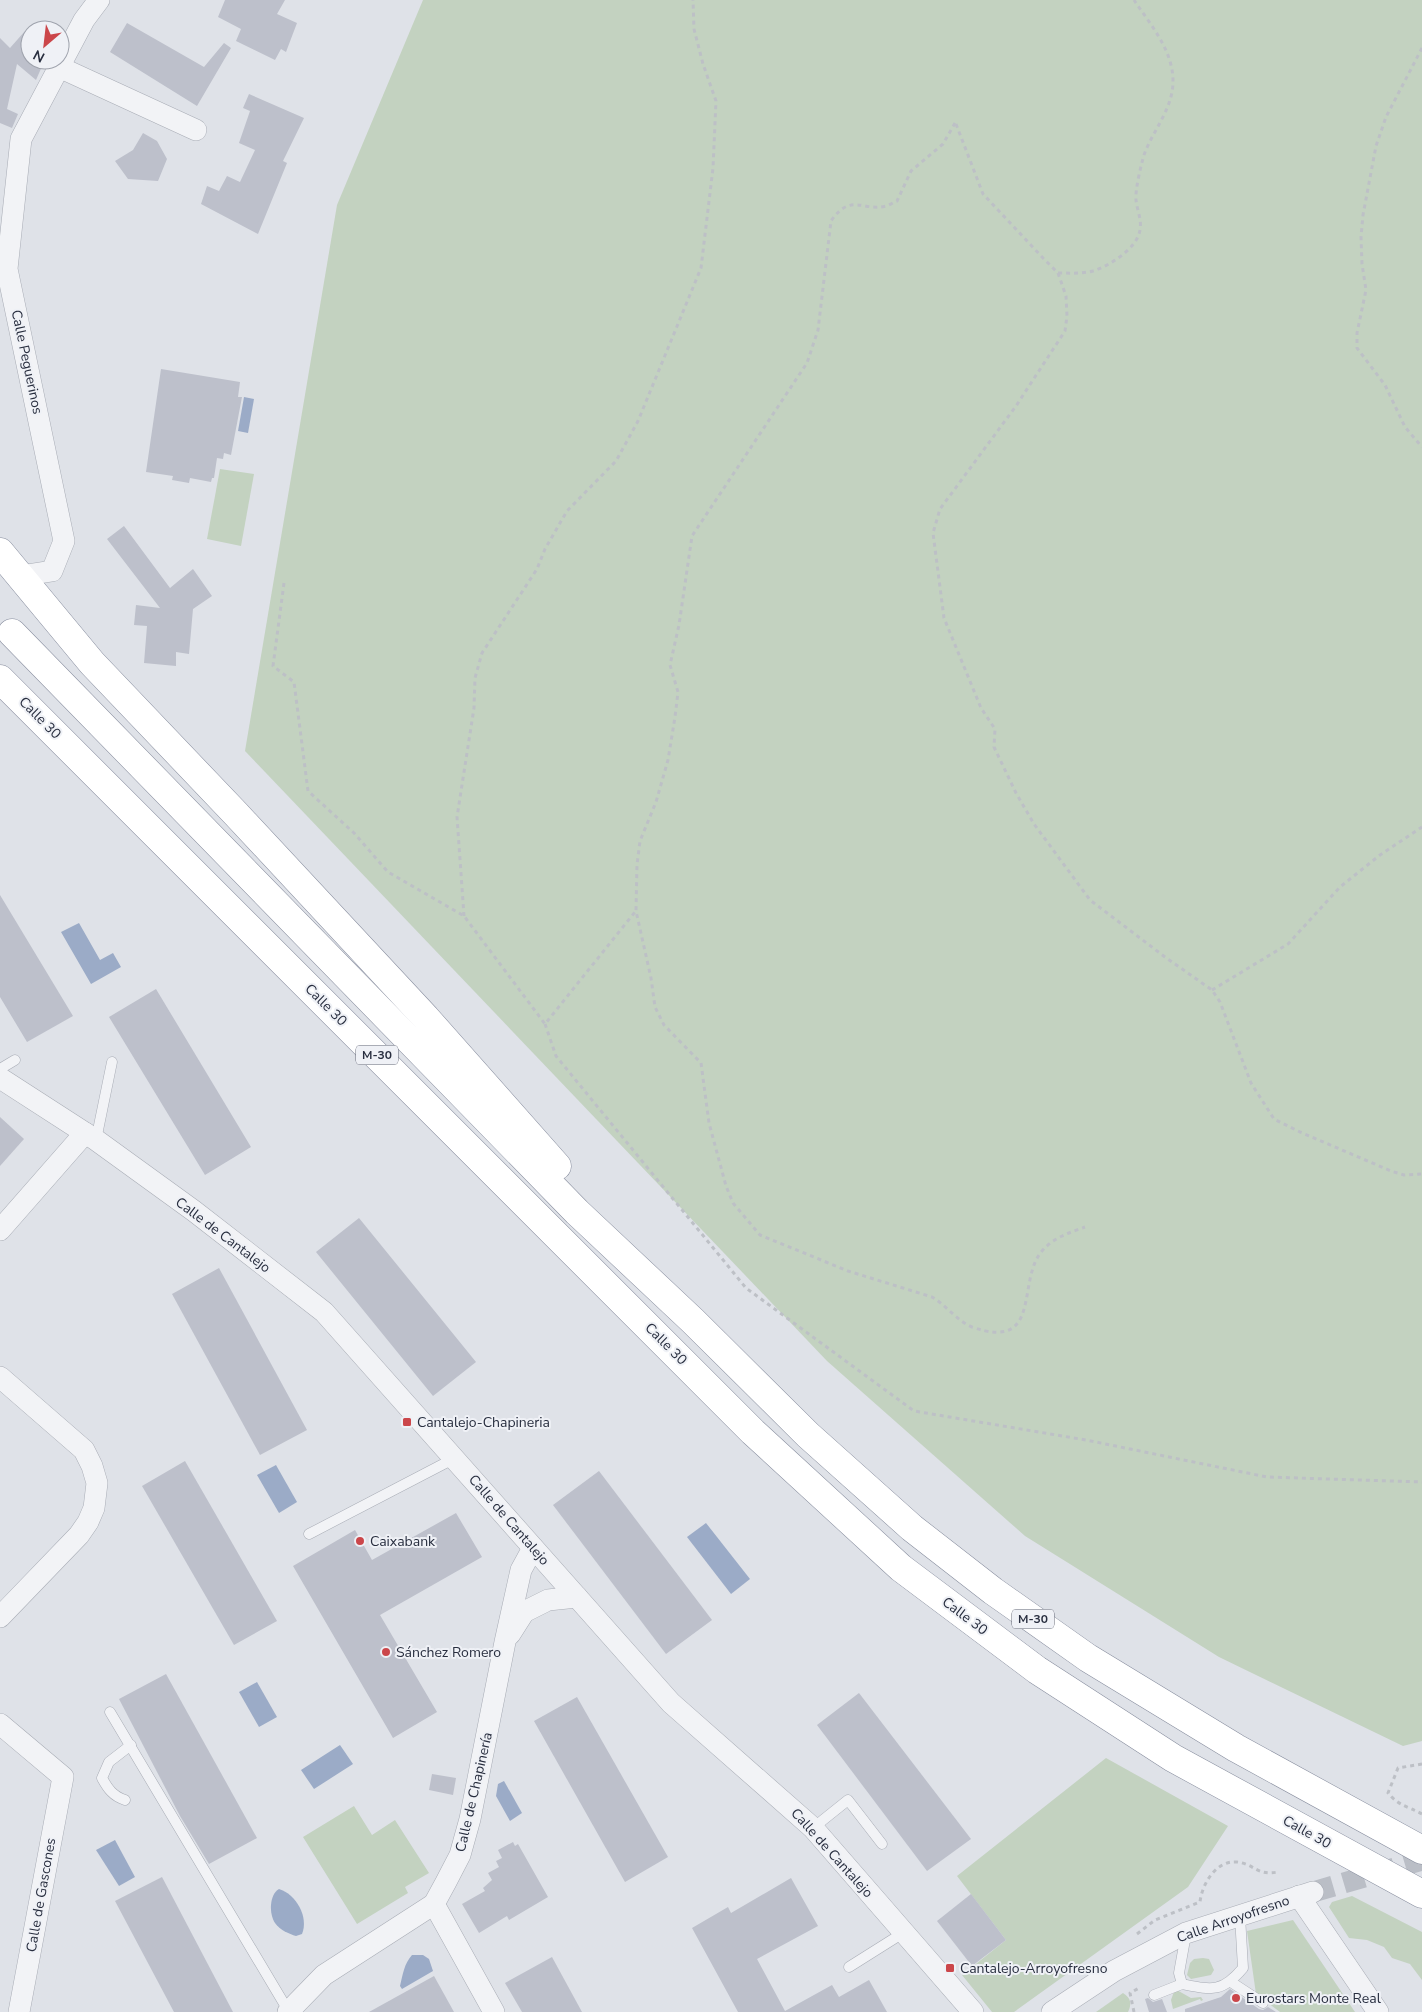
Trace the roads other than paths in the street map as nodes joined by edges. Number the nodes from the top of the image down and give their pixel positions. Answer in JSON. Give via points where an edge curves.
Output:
{"nodes":[{"id":1,"x":99,"y":0,"type":"edge"},
{"id":2,"x":70,"y":47,"type":"edge"},
{"id":3,"x":58,"y":70,"type":"edge"},
{"id":4,"x":63,"y":70,"type":"edge"},
{"id":5,"x":196,"y":130,"type":"dead end"},
{"id":6,"x":0,"y":552,"type":"edge"},
{"id":7,"x":20,"y":576,"type":"junction"},
{"id":8,"x":12,"y":633,"type":"dead end"},
{"id":9,"x":0,"y":679,"type":"edge"},
{"id":10,"x":15,"y":1060,"type":"dead end"},
{"id":11,"x":112,"y":1062,"type":"dead end"},
{"id":12,"x":0,"y":1069,"type":"edge"},
{"id":13,"x":0,"y":1078,"type":"edge"},
{"id":14,"x":90,"y":1136,"type":"junction"},
{"id":15,"x":0,"y":1230,"type":"edge"},
{"id":16,"x":693,"y":1321,"type":"junction"},
{"id":17,"x":0,"y":1376,"type":"edge"},
{"id":18,"x":455,"y":1458,"type":"junction"},
{"id":19,"x":309,"y":1534,"type":"dead end"},
{"id":20,"x":533,"y":1548,"type":"junction"},
{"id":21,"x":578,"y":1597,"type":"junction"},
{"id":22,"x":0,"y":1617,"type":"edge"},
{"id":23,"x":505,"y":1642,"type":"junction"},
{"id":24,"x":110,"y":1712,"type":"dead end"},
{"id":25,"x":0,"y":1724,"type":"edge"},
{"id":26,"x":131,"y":1745,"type":"junction"},
{"id":27,"x":125,"y":1800,"type":"dead end"},
{"id":28,"x":813,"y":1828,"type":"junction"},
{"id":29,"x":882,"y":1844,"type":"dead end"},
{"id":30,"x":1422,"y":1850,"type":"edge"},
{"id":31,"x":1422,"y":1894,"type":"edge"},
{"id":32,"x":434,"y":1904,"type":"junction"},
{"id":33,"x":1240,"y":1916,"type":"junction"},
{"id":34,"x":903,"y":1934,"type":"junction"},
{"id":35,"x":1186,"y":1934,"type":"junction"},
{"id":36,"x":849,"y":1967,"type":"dead end"},
{"id":37,"x":1231,"y":1982,"type":"junction"},
{"id":38,"x":1182,"y":1984,"type":"junction"},
{"id":39,"x":1154,"y":1995,"type":"dead end"},
{"id":40,"x":1263,"y":2003,"type":"dead end"},
{"id":41,"x":19,"y":2012,"type":"edge"},
{"id":42,"x":288,"y":2012,"type":"edge"},
{"id":43,"x":494,"y":2012,"type":"edge"},
{"id":44,"x":973,"y":2012,"type":"edge"},
{"id":45,"x":1052,"y":2012,"type":"edge"},
{"id":46,"x":1378,"y":2012,"type":"edge"}],
"edges":[{"from":1,"to":2,"type":"street","name":"Calle Peguerinos"},
{"from":3,"to":7,"type":"street","name":"Calle Peguerinos","via":[[21,139],[7,269],[64,541],[52,571]]},
{"from":4,"to":5,"type":"street"},
{"from":6,"to":7,"type":"highway"},
{"from":7,"to":16,"type":"highway","via":[[92,664],[426,1018]]},
{"from":8,"to":16,"type":"highway","number":"M-30","via":[[577,1212]]},
{"from":9,"to":31,"type":"highway","name":"Calle 30","number":"M-30","via":[[753,1432],[901,1568],[1038,1670],[1172,1758]]},
{"from":10,"to":12,"type":"lane"},
{"from":11,"to":14,"type":"lane"},
{"from":13,"to":14,"type":"street","name":"Calle de Cantalejo"},
{"from":14,"to":15,"type":"street"},
{"from":14,"to":18,"type":"street","name":"Calle de Cantalejo","via":[[194,1211],[324,1312]]},
{"from":16,"to":30,"type":"highway","number":"M-30","via":[[808,1435],[912,1528],[993,1591],[1088,1658],[1236,1748]]},
{"from":17,"to":22,"type":"street","via":[[84,1450],[97,1482],[94,1508],[79,1535]]},
{"from":18,"to":19,"type":"lane"},
{"from":18,"to":20,"type":"street","name":"Calle de Cantalejo"},
{"from":20,"to":21,"type":"street","name":"Calle de Cantalejo"},
{"from":20,"to":23,"type":"street","name":"Calle de Chapinería","via":[[521,1570]]},
{"from":21,"to":23,"type":"street","name":"Calle de Chapinería","via":[[548,1600],[524,1612]]},
{"from":21,"to":28,"type":"street","name":"Calle de Cantalejo","via":[[671,1703]]},
{"from":23,"to":32,"type":"street","name":"Calle de Chapinería","via":[[470,1819],[460,1854]]},
{"from":24,"to":26,"type":"lane"},
{"from":25,"to":41,"type":"street","name":"Calle de Gascones","via":[[63,1777]]},
{"from":26,"to":27,"type":"lane","via":[[109,1762],[102,1778],[108,1790]]},
{"from":26,"to":42,"type":"lane"},
{"from":28,"to":29,"type":"lane","via":[[848,1800]]},
{"from":28,"to":34,"type":"street","name":"Calle de Cantalejo"},
{"from":32,"to":42,"type":"street","name":"Calle de Chapinería","via":[[324,1975]]},
{"from":32,"to":43,"type":"street"},
{"from":33,"to":35,"type":"street","name":"Calle Arroyofresno"},
{"from":33,"to":37,"type":"lane","via":[[1243,1968]]},
{"from":33,"to":46,"type":"street","name":"Calle Arroyofresno","via":[[1306,1894]]},
{"from":34,"to":36,"type":"lane"},
{"from":34,"to":44,"type":"street","name":"Calle de Cantalejo"},
{"from":35,"to":38,"type":"lane","via":[[1179,1973]]},
{"from":35,"to":45,"type":"street","name":"Calle Arroyofresno","via":[[1114,1971]]},
{"from":37,"to":38,"type":"lane","via":[[1210,1990]]},
{"from":37,"to":40,"type":"lane"},
{"from":38,"to":39,"type":"lane"}]}
